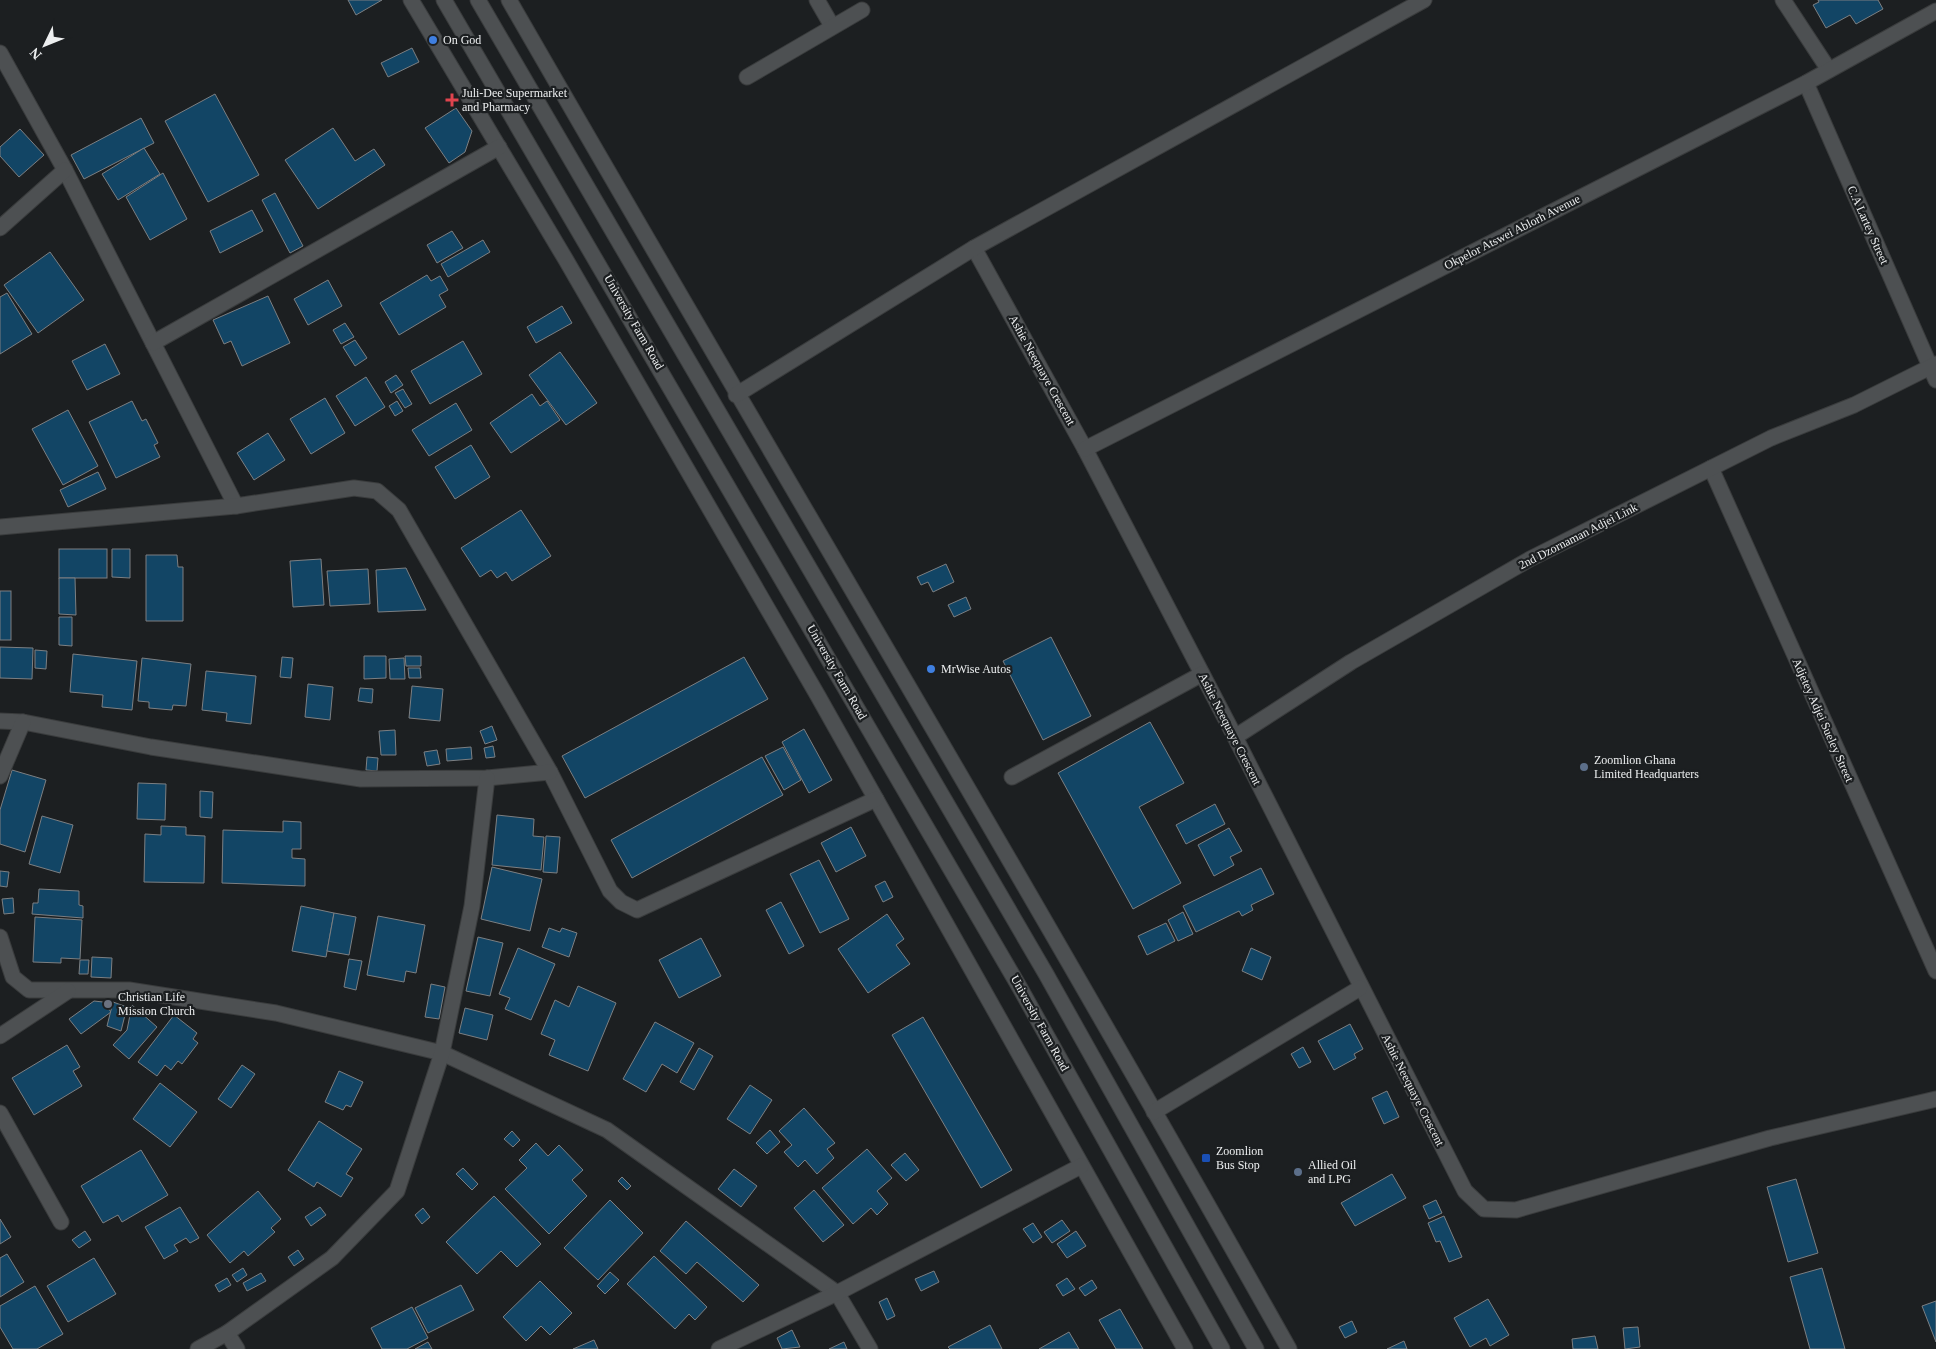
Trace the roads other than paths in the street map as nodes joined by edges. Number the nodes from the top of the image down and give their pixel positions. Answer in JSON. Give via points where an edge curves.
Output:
{"nodes":[{"id":1,"x":411,"y":0,"type":"edge"},
{"id":2,"x":444,"y":0,"type":"edge"},
{"id":3,"x":478,"y":0,"type":"edge"},
{"id":4,"x":508,"y":0,"type":"edge"},
{"id":5,"x":817,"y":0,"type":"edge"},
{"id":6,"x":1424,"y":0,"type":"edge"},
{"id":7,"x":1783,"y":0,"type":"edge"},
{"id":8,"x":862,"y":10,"type":"dead end"},
{"id":9,"x":1936,"y":11,"type":"edge"},
{"id":10,"x":832,"y":26,"type":"junction"},
{"id":11,"x":0,"y":53,"type":"edge"},
{"id":12,"x":1829,"y":70,"type":"junction"},
{"id":13,"x":747,"y":77,"type":"dead end"},
{"id":14,"x":1806,"y":83,"type":"junction"},
{"id":15,"x":499,"y":147,"type":"junction"},
{"id":16,"x":65,"y":170,"type":"junction"},
{"id":17,"x":0,"y":228,"type":"edge"},
{"id":18,"x":974,"y":248,"type":"junction"},
{"id":19,"x":153,"y":343,"type":"junction"},
{"id":20,"x":1934,"y":370,"type":"edge"},
{"id":21,"x":736,"y":395,"type":"junction"},
{"id":22,"x":1085,"y":449,"type":"junction"},
{"id":23,"x":1711,"y":468,"type":"junction"},
{"id":24,"x":236,"y":506,"type":"junction"},
{"id":25,"x":0,"y":527,"type":"edge"},
{"id":26,"x":1202,"y":674,"type":"junction"},
{"id":27,"x":0,"y":721,"type":"edge"},
{"id":28,"x":23,"y":722,"type":"junction"},
{"id":29,"x":1235,"y":737,"type":"junction"},
{"id":30,"x":550,"y":772,"type":"junction"},
{"id":31,"x":0,"y":776,"type":"edge"},
{"id":32,"x":1012,"y":777,"type":"dead end"},
{"id":33,"x":487,"y":778,"type":"junction"},
{"id":34,"x":876,"y":799,"type":"junction"},
{"id":35,"x":0,"y":936,"type":"edge"},
{"id":36,"x":1936,"y":971,"type":"edge"},
{"id":37,"x":1360,"y":988,"type":"junction"},
{"id":38,"x":68,"y":991,"type":"junction"},
{"id":39,"x":0,"y":1036,"type":"edge"},
{"id":40,"x":442,"y":1053,"type":"junction"},
{"id":41,"x":1936,"y":1099,"type":"edge"},
{"id":42,"x":1154,"y":1112,"type":"junction"},
{"id":43,"x":0,"y":1113,"type":"edge"},
{"id":44,"x":1081,"y":1166,"type":"junction"},
{"id":45,"x":61,"y":1222,"type":"dead end"},
{"id":46,"x":836,"y":1293,"type":"junction"},
{"id":47,"x":228,"y":1332,"type":"junction"},
{"id":48,"x":198,"y":1349,"type":"edge"},
{"id":49,"x":237,"y":1349,"type":"edge"},
{"id":50,"x":719,"y":1349,"type":"edge"},
{"id":51,"x":870,"y":1349,"type":"edge"},
{"id":52,"x":1185,"y":1349,"type":"edge"},
{"id":53,"x":1222,"y":1349,"type":"edge"},
{"id":54,"x":1256,"y":1349,"type":"edge"},
{"id":55,"x":1289,"y":1349,"type":"edge"}],
"edges":[{"from":1,"to":15,"type":"street"},
{"from":2,"to":53,"type":"street","name":"University Farm Road","via":[[1020,988]]},
{"from":3,"to":54,"type":"street","via":[[1046,974]]},
{"from":4,"to":21,"type":"street"},
{"from":5,"to":10,"type":"street"},
{"from":6,"to":18,"type":"street"},
{"from":7,"to":12,"type":"street"},
{"from":8,"to":10,"type":"street"},
{"from":9,"to":12,"type":"street","name":"Okpelor Atswei Ablorh Avenue"},
{"from":10,"to":13,"type":"street"},
{"from":11,"to":16,"type":"street"},
{"from":12,"to":14,"type":"street","name":"Okpelor Atswei Ablorh Avenue"},
{"from":14,"to":20,"type":"street","name":"C.A Lartey Street"},
{"from":14,"to":22,"type":"street","name":"Okpelor Atswei Ablorh Avenue"},
{"from":15,"to":19,"type":"street"},
{"from":15,"to":34,"type":"street"},
{"from":16,"to":17,"type":"street"},
{"from":16,"to":19,"type":"street"},
{"from":18,"to":21,"type":"street"},
{"from":18,"to":22,"type":"street","name":"Ashie Neequaye Crescent"},
{"from":19,"to":24,"type":"street"},
{"from":20,"to":23,"type":"street","name":"2nd Dzornaman Adjei Link","via":[[1771,438]]},
{"from":21,"to":42,"type":"street"},
{"from":22,"to":26,"type":"street","name":"Ashie Neequaye Crescent"},
{"from":23,"to":29,"type":"street","name":"2nd Dzornaman Adjei Link","via":[[1530,560],[1352,662]]},
{"from":23,"to":36,"type":"street","name":"Adjetey Adjei Sueley Street"},
{"from":24,"to":25,"type":"street"},
{"from":24,"to":30,"type":"street","via":[[354,488],[377,491],[399,510]]},
{"from":26,"to":29,"type":"street","name":"Ashie Neequaye Crescent"},
{"from":26,"to":32,"type":"street"},
{"from":27,"to":28,"type":"street"},
{"from":28,"to":31,"type":"street"},
{"from":28,"to":33,"type":"street","via":[[151,747],[361,779]]},
{"from":29,"to":37,"type":"street","name":"Ashie Neequaye Crescent"},
{"from":30,"to":33,"type":"street"},
{"from":30,"to":34,"type":"street","via":[[610,891],[621,902],[637,910]]},
{"from":33,"to":40,"type":"street","via":[[472,906]]},
{"from":34,"to":44,"type":"street"},
{"from":35,"to":38,"type":"street","via":[[12,977],[29,990]]},
{"from":37,"to":41,"type":"street","name":"Ashie Neequaye Crescent","via":[[1465,1191],[1484,1209],[1516,1210],[1770,1138]]},
{"from":37,"to":42,"type":"street"},
{"from":38,"to":39,"type":"street"},
{"from":38,"to":40,"type":"street","via":[[129,990],[276,1013]]},
{"from":40,"to":46,"type":"street","via":[[607,1130]]},
{"from":40,"to":47,"type":"street","via":[[397,1192],[332,1258]]},
{"from":42,"to":55,"type":"street"},
{"from":43,"to":45,"type":"street"},
{"from":44,"to":46,"type":"street"},
{"from":44,"to":52,"type":"street"},
{"from":46,"to":50,"type":"street"},
{"from":46,"to":51,"type":"street"},
{"from":47,"to":48,"type":"street"},
{"from":47,"to":49,"type":"street"}]}
